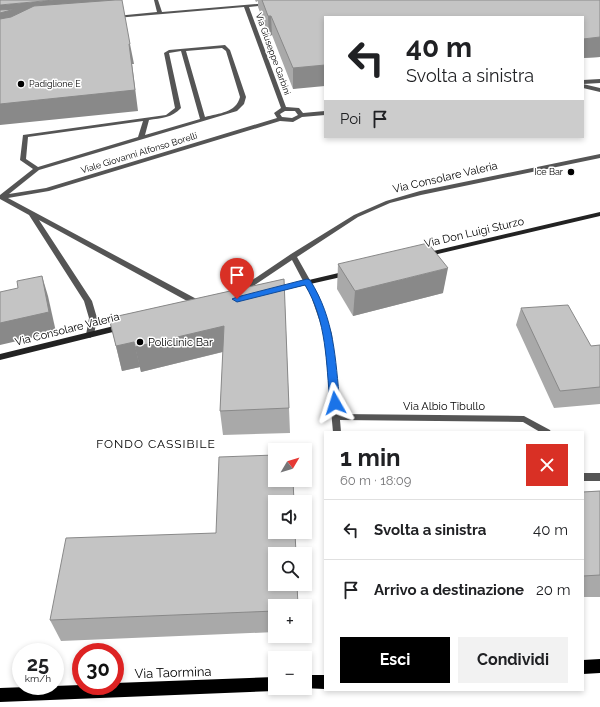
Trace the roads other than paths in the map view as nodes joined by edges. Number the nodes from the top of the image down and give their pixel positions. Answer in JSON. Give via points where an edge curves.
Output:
{"nodes":[{"id":1,"x":156,"y":0,"type":"edge"},
{"id":2,"x":269,"y":4,"type":"edge"},
{"id":3,"x":246,"y":6,"type":"junction"},
{"id":4,"x":160,"y":13,"type":"junction"},
{"id":5,"x":114,"y":17,"type":"edge"},
{"id":6,"x":183,"y":50,"type":"junction"},
{"id":7,"x":600,"y":81,"type":"edge"},
{"id":8,"x":584,"y":82,"type":"edge"},
{"id":9,"x":584,"y":86,"type":"edge"},
{"id":10,"x":600,"y":90,"type":"edge"},
{"id":11,"x":284,"y":108,"type":"junction"},
{"id":12,"x":324,"y":112,"type":"edge"},
{"id":13,"x":302,"y":115,"type":"junction"},
{"id":14,"x":280,"y":119,"type":"junction"},
{"id":15,"x":146,"y":120,"type":"junction"},
{"id":16,"x":203,"y":120,"type":"junction"},
{"id":17,"x":141,"y":138,"type":"junction"},
{"id":18,"x":600,"y":156,"type":"edge"},
{"id":19,"x":37,"y":169,"type":"junction"},
{"id":20,"x":0,"y":197,"type":"edge"},
{"id":21,"x":32,"y":214,"type":"junction"},
{"id":22,"x":600,"y":214,"type":"edge"},
{"id":23,"x":293,"y":256,"type":"junction"},
{"id":24,"x":415,"y":257,"type":"edge"},
{"id":25,"x":353,"y":271,"type":"edge"},
{"id":26,"x":307,"y":282,"type":"junction"},
{"id":27,"x":268,"y":292,"type":"edge"},
{"id":28,"x":246,"y":297,"type":"edge"},
{"id":29,"x":230,"y":300,"type":"joint"},
{"id":30,"x":208,"y":306,"type":"joint"},
{"id":31,"x":190,"y":311,"type":"edge"},
{"id":32,"x":129,"y":326,"type":"edge"},
{"id":33,"x":90,"y":335,"type":"junction"},
{"id":34,"x":0,"y":357,"type":"edge"},
{"id":35,"x":337,"y":417,"type":"junction"},
{"id":36,"x":337,"y":431,"type":"edge"},
{"id":37,"x":545,"y":431,"type":"edge"},
{"id":38,"x":584,"y":477,"type":"edge"},
{"id":39,"x":600,"y":477,"type":"edge"},
{"id":40,"x":600,"y":666,"type":"edge"},
{"id":41,"x":584,"y":667,"type":"edge"},
{"id":42,"x":312,"y":682,"type":"edge"},
{"id":43,"x":324,"y":682,"type":"edge"},
{"id":44,"x":268,"y":684,"type":"edge"},
{"id":45,"x":0,"y":695,"type":"edge"}],
"edges":[{"from":1,"to":4,"type":"street"},
{"from":2,"to":3,"type":"street"},
{"from":3,"to":4,"type":"street"},
{"from":3,"to":11,"type":"street","name":"Via Giuseppe Garbini"},
{"from":4,"to":5,"type":"street"},
{"from":6,"to":15,"type":"street","via":[[166,53],[178,108],[167,116]]},
{"from":6,"to":16,"type":"street"},
{"from":6,"to":16,"type":"street","via":[[223,46],[228,50],[243,97],[235,110]]},
{"from":7,"to":8,"type":"street"},
{"from":9,"to":10,"type":"street"},
{"from":11,"to":13,"type":"street","via":[[297,109]]},
{"from":11,"to":14,"type":"street","via":[[277,113]]},
{"from":12,"to":13,"type":"street"},
{"from":13,"to":14,"type":"street","name":"Viale Giovanni Alfonso Borelli","via":[[293,120]]},
{"from":14,"to":20,"type":"street","name":"Viale Giovanni Alfonso Borelli","via":[[47,190]]},
{"from":15,"to":17,"type":"street"},
{"from":15,"to":19,"type":"street","via":[[25,136],[23,160]]},
{"from":16,"to":17,"type":"street"},
{"from":17,"to":19,"type":"street"},
{"from":18,"to":23,"type":"street","name":"Via Consolare Valeria","via":[[420,193],[388,202],[351,219]]},
{"from":19,"to":20,"type":"street"},
{"from":20,"to":21,"type":"street"},
{"from":21,"to":30,"type":"street"},
{"from":21,"to":33,"type":"street","via":[[88,301],[93,318]]},
{"from":22,"to":24,"type":"main road","name":"Via Don Luigi Sturzo"},
{"from":23,"to":26,"type":"street"},
{"from":23,"to":29,"type":"street","name":"Via Consolare Valeria"},
{"from":25,"to":26,"type":"main road"},
{"from":26,"to":27,"type":"main road"},
{"from":26,"to":35,"type":"street","via":[[316,296],[328,334]]},
{"from":28,"to":29,"type":"main road"},
{"from":30,"to":31,"type":"main road"},
{"from":32,"to":33,"type":"main road","name":"Via Consolare Valeria"},
{"from":33,"to":34,"type":"main road","name":"Via Consolare Valeria"},
{"from":35,"to":36,"type":"street"},
{"from":35,"to":37,"type":"street","name":"Via Albio Tibullo","via":[[524,419]]},
{"from":38,"to":39,"type":"street"},
{"from":40,"to":41,"type":"main road"},
{"from":42,"to":43,"type":"main road"},
{"from":44,"to":45,"type":"main road","name":"Via Taormina"}]}
